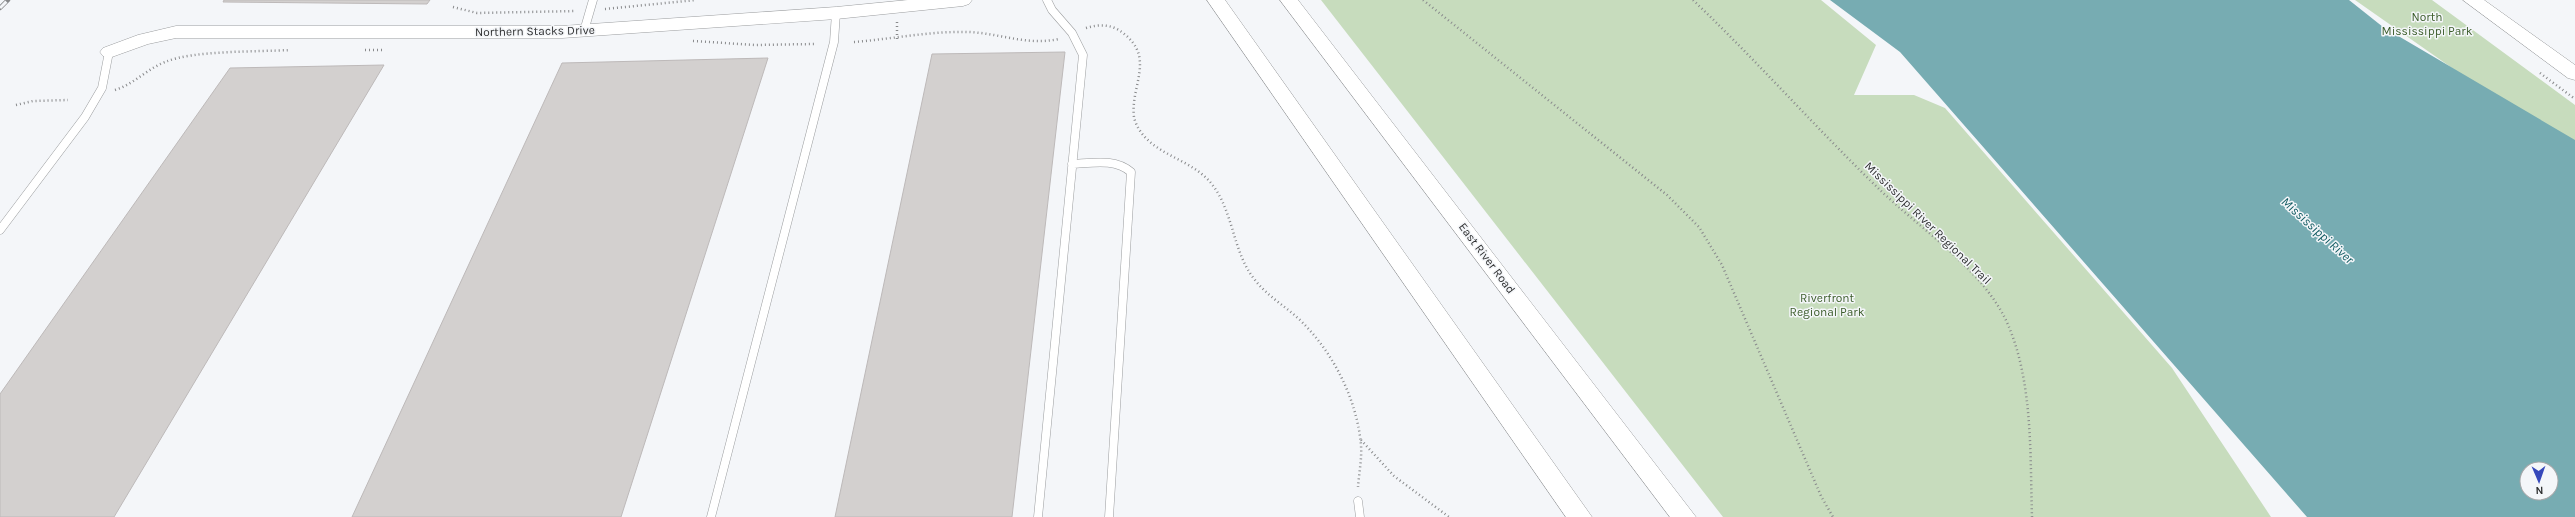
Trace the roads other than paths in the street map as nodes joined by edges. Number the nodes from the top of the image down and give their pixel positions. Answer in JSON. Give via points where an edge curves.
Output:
{"nodes":[{"id":1,"x":593,"y":0,"type":"edge"},
{"id":2,"x":963,"y":0,"type":"edge"},
{"id":3,"x":1047,"y":0,"type":"edge"},
{"id":4,"x":1216,"y":0,"type":"edge"},
{"id":5,"x":1289,"y":0,"type":"edge"},
{"id":6,"x":2472,"y":0,"type":"edge"},
{"id":7,"x":836,"y":13,"type":"junction"},
{"id":8,"x":584,"y":30,"type":"junction"},
{"id":9,"x":110,"y":52,"type":"joint"},
{"id":10,"x":2575,"y":74,"type":"edge"},
{"id":11,"x":1072,"y":164,"type":"junction"},
{"id":12,"x":0,"y":230,"type":"edge"},
{"id":13,"x":1358,"y":501,"type":"road end"},
{"id":14,"x":711,"y":517,"type":"edge"},
{"id":15,"x":1038,"y":517,"type":"edge"},
{"id":16,"x":1109,"y":517,"type":"edge"},
{"id":17,"x":1360,"y":517,"type":"edge"},
{"id":18,"x":1580,"y":517,"type":"edge"},
{"id":19,"x":1684,"y":517,"type":"edge"}],
"edges":[{"from":1,"to":8,"type":"lane"},
{"from":2,"to":7,"type":"street","name":"Northern Stacks Drive"},
{"from":3,"to":11,"type":"lane","via":[[1052,10],[1072,33],[1083,55]]},
{"from":4,"to":18,"type":"street"},
{"from":5,"to":19,"type":"street","name":"East River Road"},
{"from":6,"to":10,"type":"street"},
{"from":7,"to":8,"type":"street","name":"Northern Stacks Drive"},
{"from":7,"to":14,"type":"lane","via":[[832,50]]},
{"from":8,"to":9,"type":"street","name":"Northern Stacks Drive","via":[[176,32],[144,39]]},
{"from":9,"to":12,"type":"lane","via":[[102,88],[85,117]]},
{"from":11,"to":15,"type":"lane"},
{"from":11,"to":16,"type":"lane","via":[[1118,164],[1131,172]]},
{"from":13,"to":17,"type":"lane"}]}
